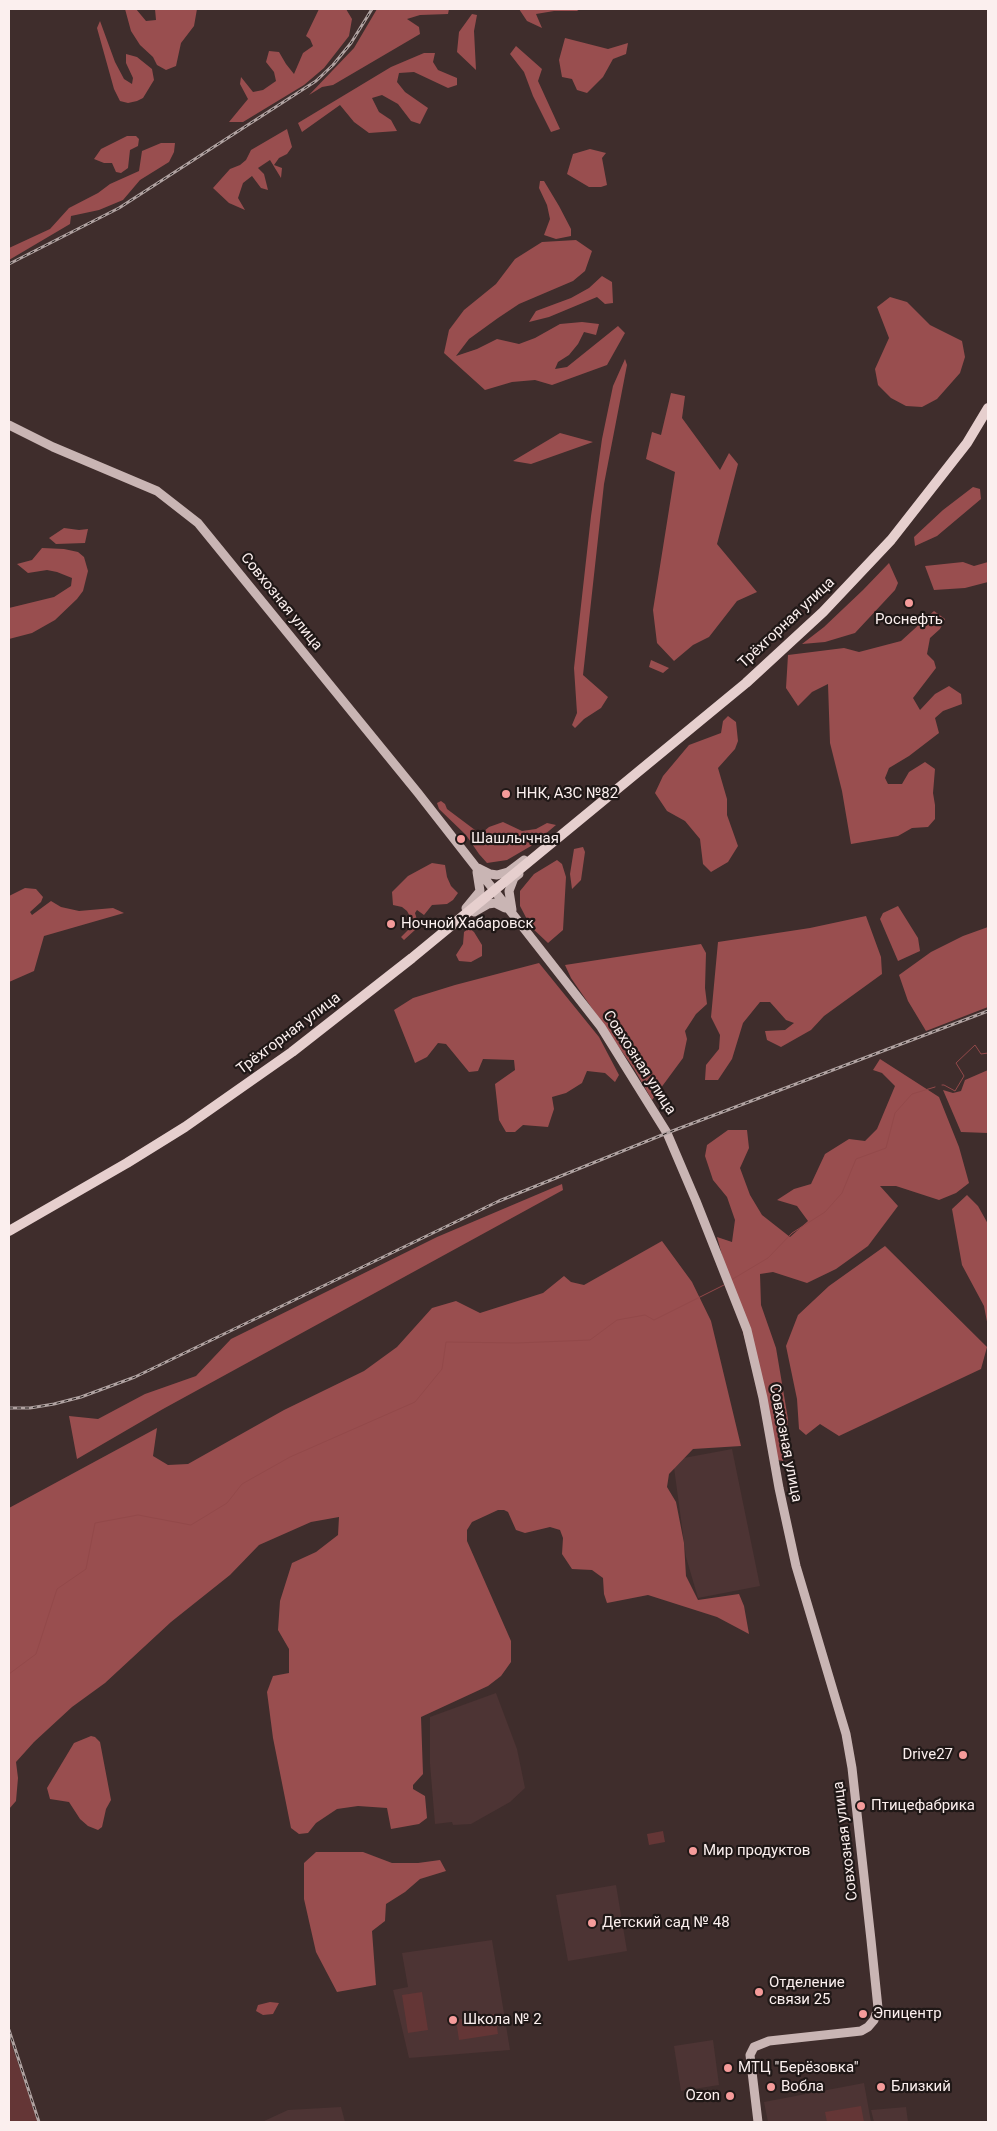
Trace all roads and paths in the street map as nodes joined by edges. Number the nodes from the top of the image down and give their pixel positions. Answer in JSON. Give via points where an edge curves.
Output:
{"nodes":[{"id":1,"x":988,"y":408,"type":"edge"},
{"id":2,"x":9,"y":424,"type":"edge"},
{"id":3,"x":569,"y":829,"type":"junction"},
{"id":4,"x":476,"y":867,"type":"junction"},
{"id":5,"x":494,"y":890,"type":"junction"},
{"id":6,"x":515,"y":917,"type":"junction"},
{"id":7,"x":412,"y":958,"type":"junction"},
{"id":8,"x":9,"y":1231,"type":"edge"},
{"id":9,"x":758,"y":2122,"type":"edge"}],
"edges":[{"from":1,"to":3,"type":"highway","name":"Трёхгорная улица","via":[[967,443],[910,518],[823,612],[746,682]]},
{"from":2,"to":4,"type":"main road","name":"Совхозная улица","via":[[53,447],[157,491],[198,523]]},
{"from":3,"to":4,"type":"main road","via":[[508,872],[490,874]]},
{"from":3,"to":5,"type":"highway","name":"Трёхгорная улица"},
{"from":3,"to":6,"type":"main road","via":[[554,846],[514,878],[509,900]]},
{"from":4,"to":5,"type":"main road","name":"Совхозная улица"},
{"from":4,"to":7,"type":"main road","via":[[480,884],[476,898]]},
{"from":5,"to":6,"type":"main road","name":"Совхозная улица"},
{"from":5,"to":7,"type":"highway","name":"Трёхгорная улица"},
{"from":6,"to":7,"type":"main road","via":[[495,903],[488,904]]},
{"from":6,"to":9,"type":"main road","name":"Совхозная улица","via":[[602,1027],[667,1133],[696,1201],[746,1330],[763,1398],[796,1566],[846,1734],[878,2008],[874,2020],[861,2031],[769,2041],[754,2047],[750,2055]]},
{"from":7,"to":8,"type":"highway","name":"Трёхгорная улица","via":[[292,1052],[185,1127]]}]}
